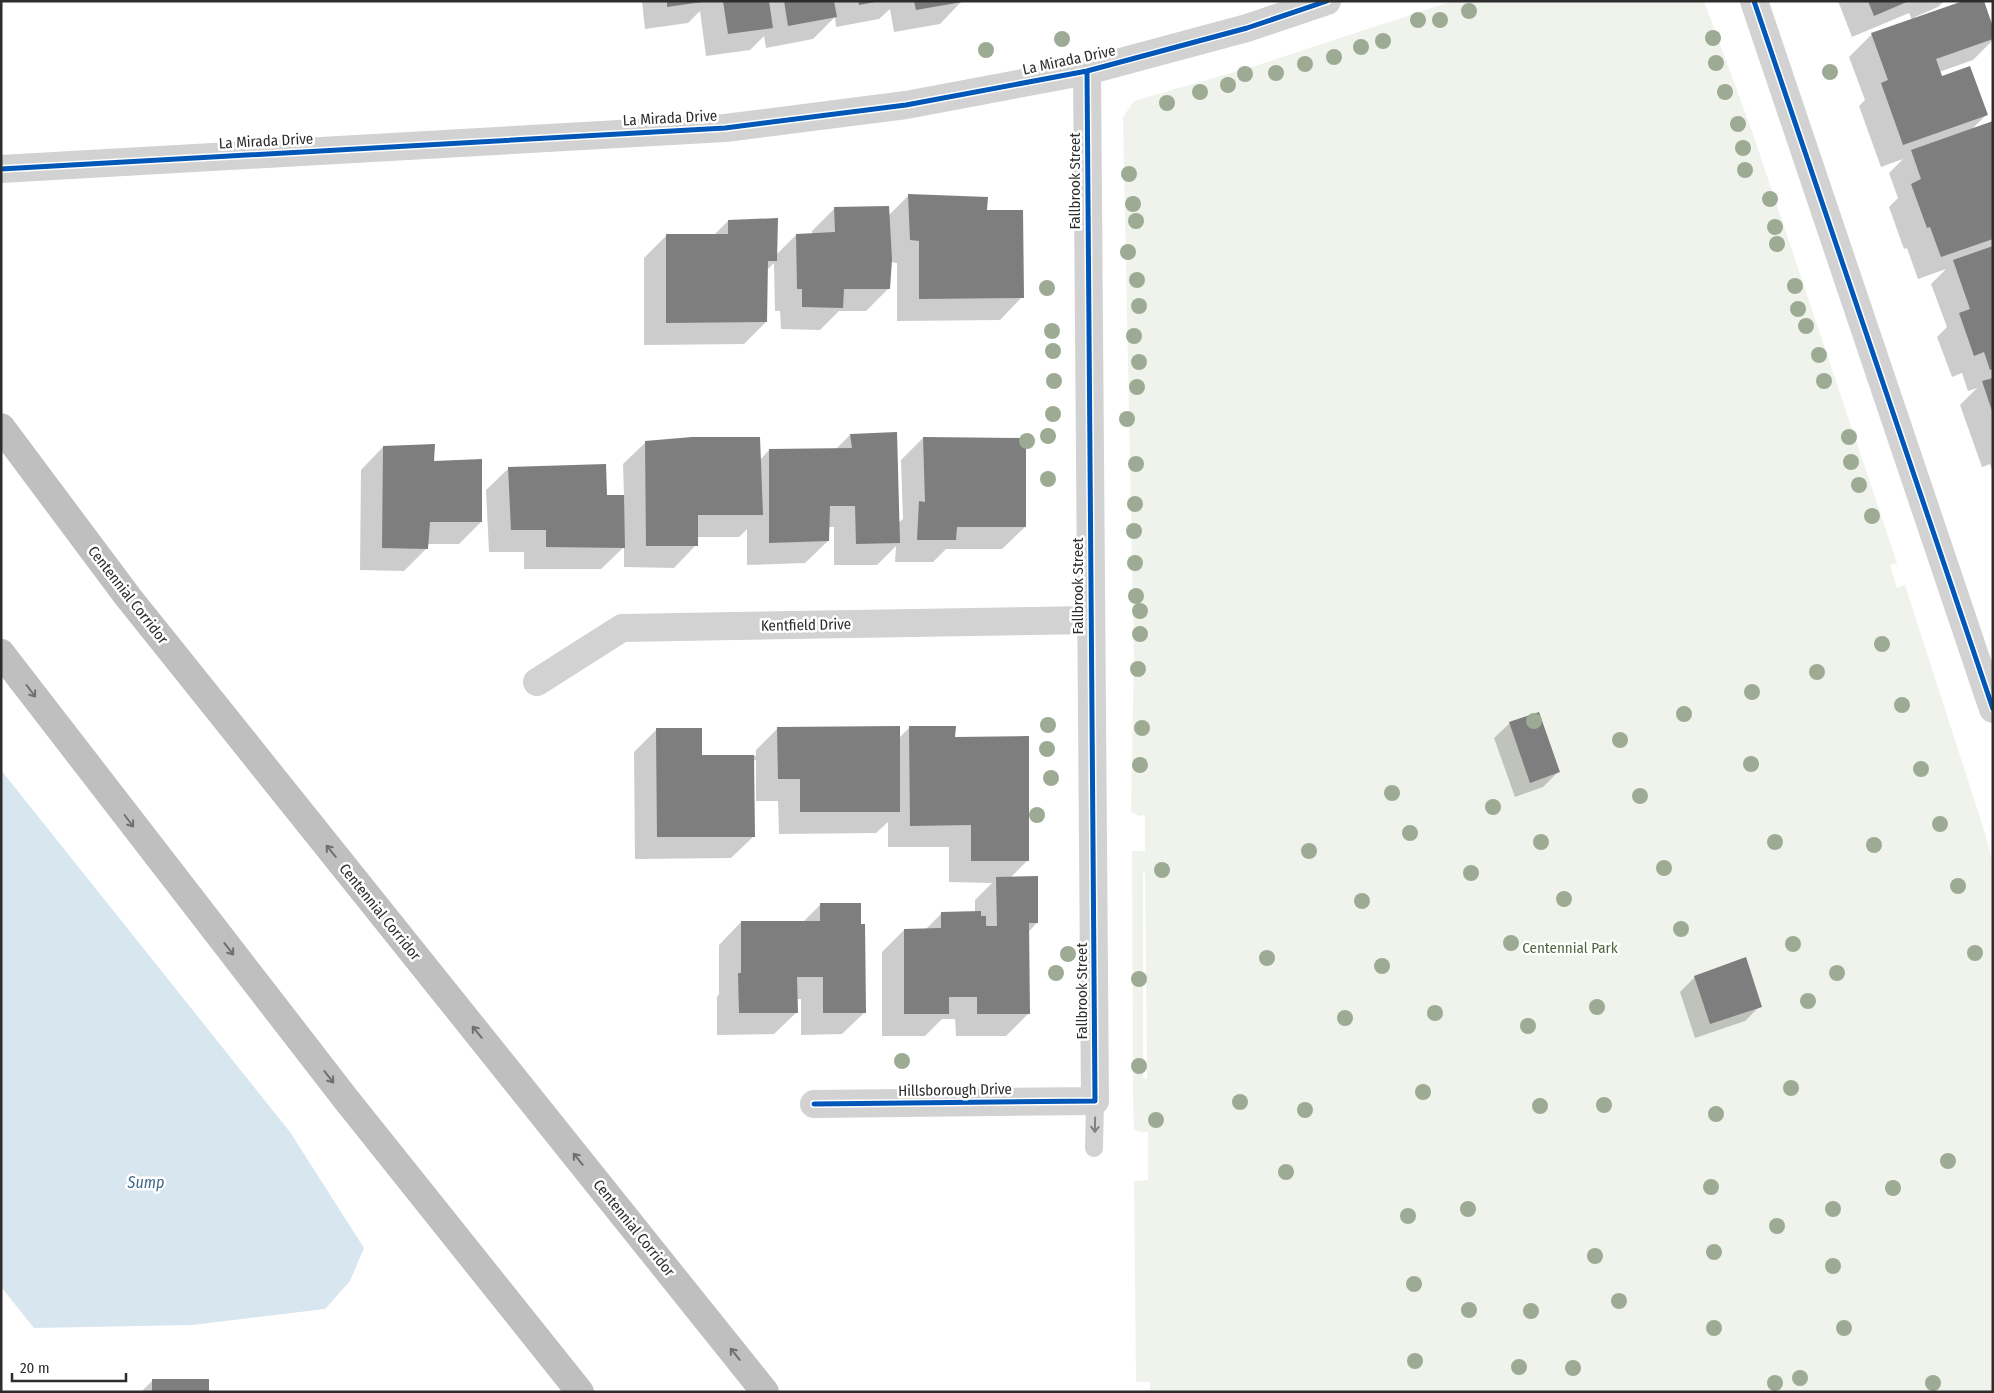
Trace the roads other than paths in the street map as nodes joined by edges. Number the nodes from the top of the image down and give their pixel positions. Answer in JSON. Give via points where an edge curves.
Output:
{"nodes":[{"id":1,"x":1327,"y":1,"type":"edge"},
{"id":2,"x":1754,"y":1,"type":"edge"},
{"id":3,"x":1087,"y":70,"type":"junction"},
{"id":4,"x":1,"y":169,"type":"edge"},
{"id":5,"x":1,"y":428,"type":"edge"},
{"id":6,"x":1091,"y":620,"type":"junction"},
{"id":7,"x":1,"y":653,"type":"edge"},
{"id":8,"x":537,"y":682,"type":"dead end"},
{"id":9,"x":1993,"y":709,"type":"edge"},
{"id":10,"x":1095,"y":1101,"type":"junction"},
{"id":11,"x":814,"y":1104,"type":"dead end"},
{"id":12,"x":1094,"y":1148,"type":"dead end"},
{"id":13,"x":580,"y":1392,"type":"edge"},
{"id":14,"x":765,"y":1392,"type":"edge"}],
"edges":[{"from":1,"to":3,"type":"street","name":"La Mirada Drive","via":[[1247,28]]},
{"from":2,"to":9,"type":"street"},
{"from":3,"to":4,"type":"street","name":"La Mirada Drive","via":[[906,105],[725,128]]},
{"from":3,"to":6,"type":"street","name":"Fallbrook Street"},
{"from":14,"to":5,"type":"highway","name":"Centennial Corridor","one_way":true,"via":[[128,597]]},
{"from":6,"to":8,"type":"street","name":"Kentfield Drive","via":[[622,628]]},
{"from":6,"to":10,"type":"street","name":"Fallbrook Street"},
{"from":7,"to":13,"type":"highway","one_way":true,"via":[[339,1090]]},
{"from":10,"to":11,"type":"street","name":"Hillsborough Drive"},
{"from":10,"to":12,"type":"lane","one_way":true}]}
